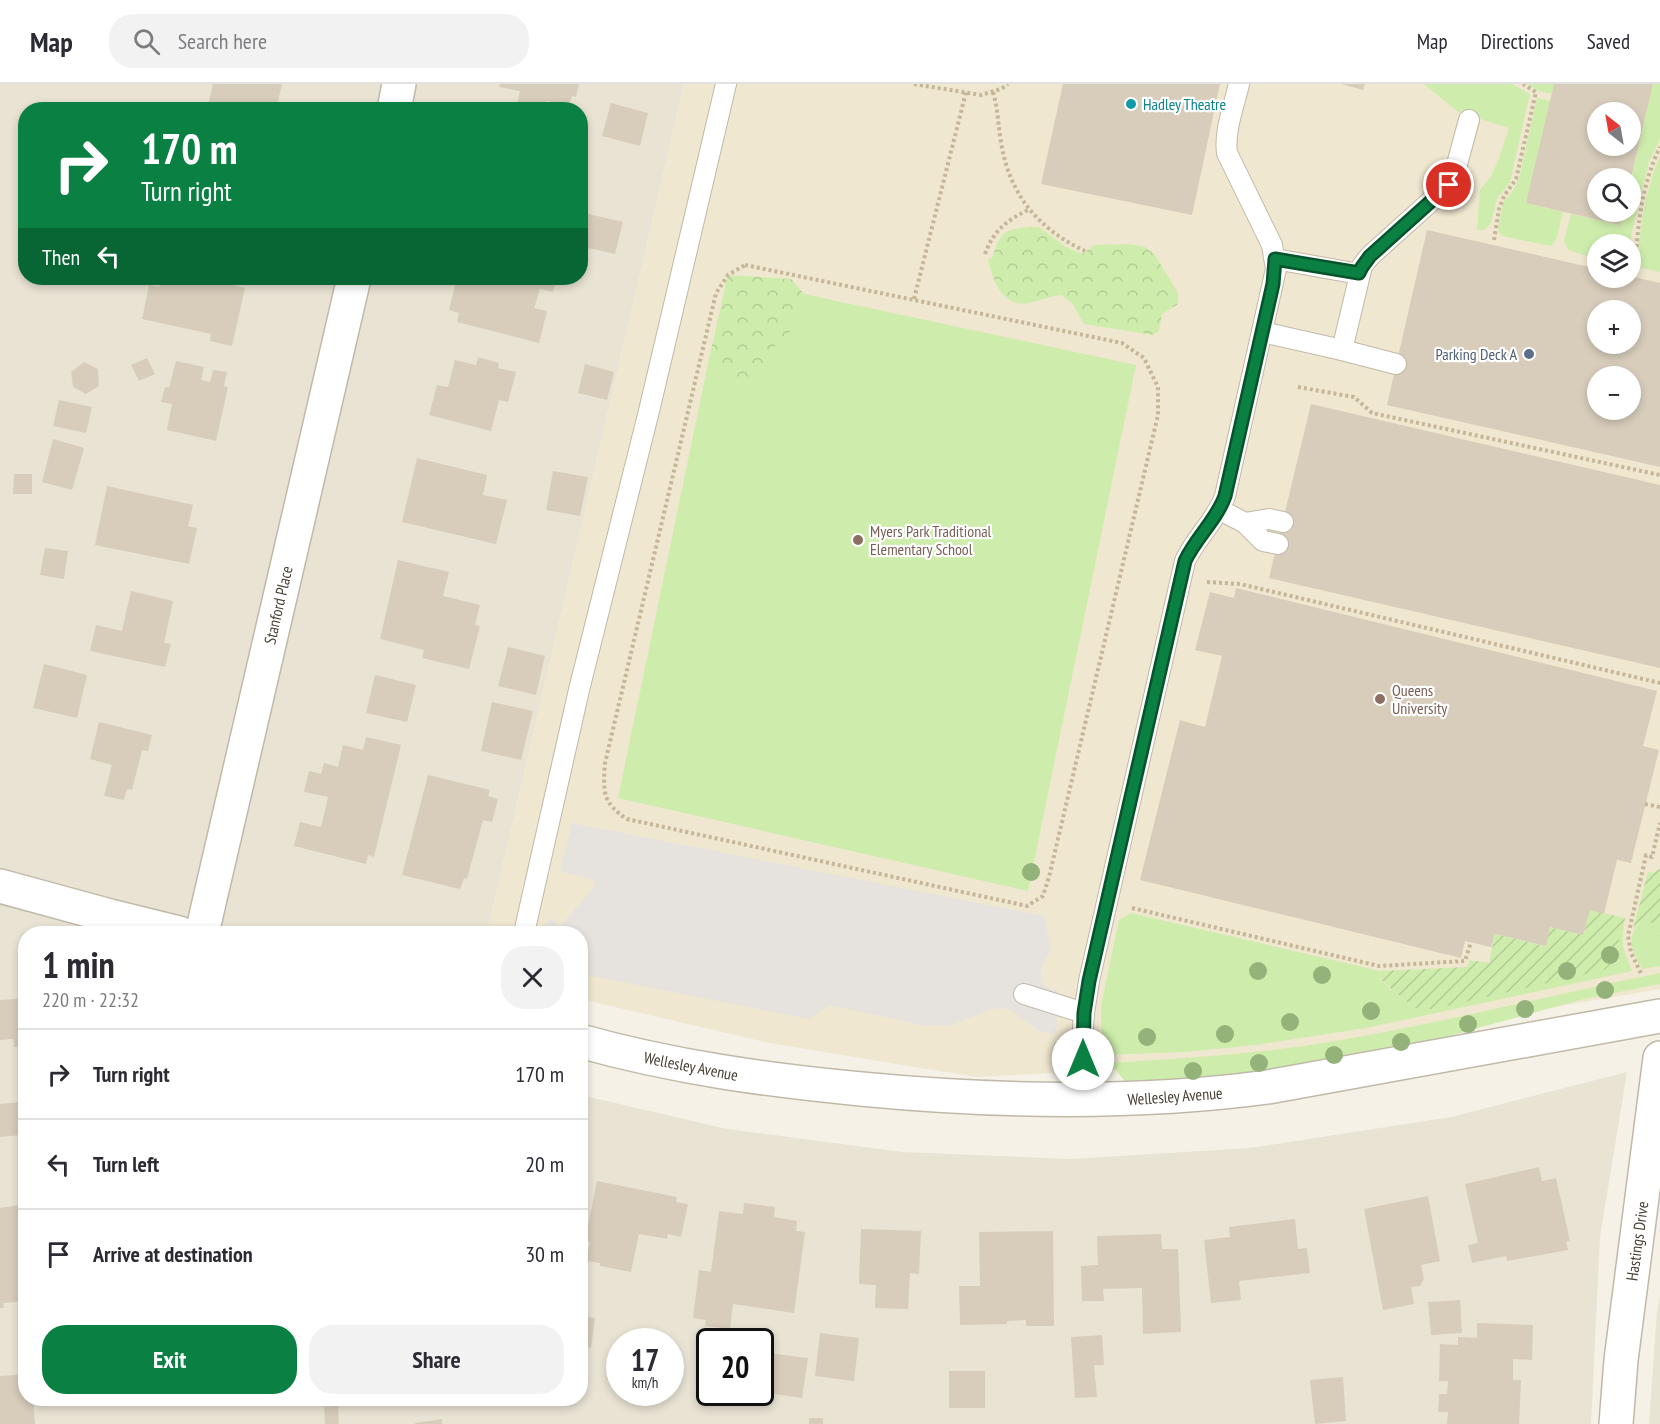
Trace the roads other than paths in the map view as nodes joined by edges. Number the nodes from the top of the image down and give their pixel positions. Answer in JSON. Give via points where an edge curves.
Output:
{"nodes":[{"id":1,"x":399,"y":84,"type":"edge"},
{"id":2,"x":726,"y":84,"type":"edge"},
{"id":3,"x":1239,"y":84,"type":"edge"},
{"id":4,"x":396,"y":102,"type":"edge"},
{"id":5,"x":1468,"y":120,"type":"dead end"},
{"id":6,"x":1275,"y":259,"type":"junction"},
{"id":7,"x":1359,"y":273,"type":"junction"},
{"id":8,"x":352,"y":285,"type":"edge"},
{"id":9,"x":1262,"y":332,"type":"junction"},
{"id":10,"x":1342,"y":350,"type":"junction"},
{"id":11,"x":1396,"y":364,"type":"dead end"},
{"id":12,"x":1220,"y":510,"type":"junction"},
{"id":13,"x":1283,"y":522,"type":"dead end"},
{"id":14,"x":1245,"y":523,"type":"junction"},
{"id":15,"x":1278,"y":544,"type":"dead end"},
{"id":16,"x":0,"y":886,"type":"edge"},
{"id":17,"x":151,"y":926,"type":"edge"},
{"id":18,"x":204,"y":926,"type":"edge"},
{"id":19,"x":526,"y":926,"type":"edge"},
{"id":20,"x":1024,"y":994,"type":"dead end"},
{"id":21,"x":1084,"y":1013,"type":"junction"},
{"id":22,"x":1659,"y":1022,"type":"edge"},
{"id":23,"x":588,"y":1043,"type":"edge"},
{"id":24,"x":1660,"y":1058,"type":"edge"},
{"id":25,"x":1084,"y":1100,"type":"junction"},
{"id":26,"x":1616,"y":1424,"type":"edge"}],
"edges":[{"from":1,"to":4,"type":"street"},
{"from":2,"to":19,"type":"lane"},
{"from":3,"to":6,"type":"lane","via":[[1227,153],[1264,226]]},
{"from":5,"to":7,"type":"lane","via":[[1449,185],[1370,256]]},
{"from":6,"to":7,"type":"lane"},
{"from":6,"to":9,"type":"lane"},
{"from":7,"to":10,"type":"lane"},
{"from":8,"to":18,"type":"street","name":"Stanford Place"},
{"from":9,"to":10,"type":"lane"},
{"from":9,"to":12,"type":"lane"},
{"from":10,"to":11,"type":"lane"},
{"from":12,"to":14,"type":"lane"},
{"from":12,"to":21,"type":"lane","via":[[1185,561]]},
{"from":13,"to":14,"type":"lane","via":[[1269,519]]},
{"from":14,"to":15,"type":"lane","via":[[1263,541]]},
{"from":16,"to":17,"type":"street"},
{"from":20,"to":21,"type":"lane"},
{"from":21,"to":25,"type":"lane"},
{"from":22,"to":25,"type":"street","name":"Wellesley Avenue","via":[[1268,1087]]},
{"from":23,"to":25,"type":"street","name":"Wellesley Avenue","via":[[687,1067],[817,1086],[971,1098]]},
{"from":24,"to":26,"type":"street","name":"Hastings Drive"}]}
